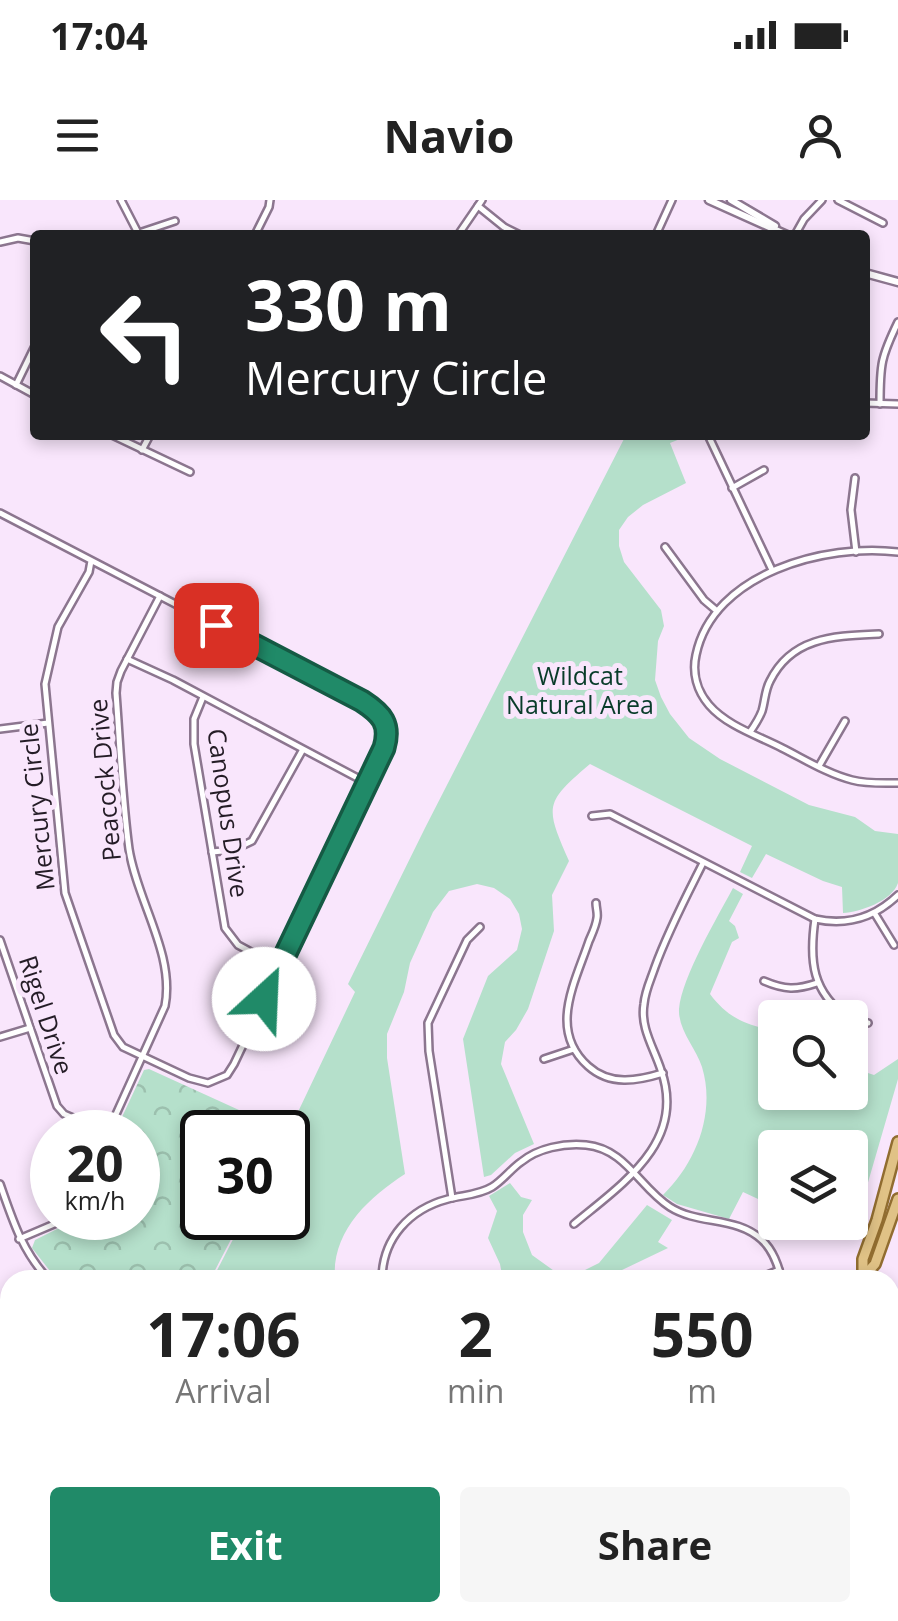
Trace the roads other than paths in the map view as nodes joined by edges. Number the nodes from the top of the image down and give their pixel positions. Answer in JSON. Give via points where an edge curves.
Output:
{"nodes":[{"id":1,"x":121,"y":200,"type":"edge"},
{"id":2,"x":270,"y":200,"type":"edge"},
{"id":3,"x":672,"y":200,"type":"edge"},
{"id":4,"x":709,"y":200,"type":"edge"},
{"id":5,"x":730,"y":200,"type":"edge"},
{"id":6,"x":822,"y":200,"type":"edge"},
{"id":7,"x":838,"y":200,"type":"edge"},
{"id":8,"x":480,"y":203,"type":"edge"},
{"id":9,"x":175,"y":221,"type":"dead end"},
{"id":10,"x":883,"y":224,"type":"dead end"},
{"id":11,"x":135,"y":230,"type":"edge"},
{"id":12,"x":149,"y":230,"type":"edge"},
{"id":13,"x":258,"y":230,"type":"edge"},
{"id":14,"x":461,"y":230,"type":"edge"},
{"id":15,"x":511,"y":230,"type":"edge"},
{"id":16,"x":658,"y":230,"type":"edge"},
{"id":17,"x":778,"y":230,"type":"edge"},
{"id":18,"x":781,"y":230,"type":"edge"},
{"id":19,"x":795,"y":230,"type":"edge"},
{"id":20,"x":30,"y":239,"type":"edge"},
{"id":21,"x":0,"y":242,"type":"edge"},
{"id":22,"x":870,"y":274,"type":"edge"},
{"id":23,"x":898,"y":282,"type":"edge"},
{"id":24,"x":898,"y":322,"type":"edge"},
{"id":25,"x":30,"y":356,"type":"edge"},
{"id":26,"x":0,"y":376,"type":"edge"},
{"id":27,"x":16,"y":385,"type":"junction"},
{"id":28,"x":30,"y":392,"type":"edge"},
{"id":29,"x":870,"y":403,"type":"edge"},
{"id":30,"x":880,"y":404,"type":"junction"},
{"id":31,"x":898,"y":404,"type":"edge"},
{"id":32,"x":122,"y":440,"type":"edge"},
{"id":33,"x":147,"y":440,"type":"edge"},
{"id":34,"x":710,"y":440,"type":"edge"},
{"id":35,"x":142,"y":450,"type":"junction"},
{"id":36,"x":764,"y":470,"type":"dead end"},
{"id":37,"x":190,"y":472,"type":"dead end"},
{"id":38,"x":855,"y":478,"type":"dead end"},
{"id":39,"x":732,"y":488,"type":"junction"},
{"id":40,"x":0,"y":513,"type":"edge"},
{"id":41,"x":665,"y":547,"type":"dead end"},
{"id":42,"x":856,"y":552,"type":"junction"},
{"id":43,"x":898,"y":552,"type":"edge"},
{"id":44,"x":91,"y":562,"type":"junction"},
{"id":45,"x":772,"y":570,"type":"junction"},
{"id":46,"x":160,"y":596,"type":"junction"},
{"id":47,"x":717,"y":611,"type":"junction"},
{"id":48,"x":879,"y":634,"type":"dead end"},
{"id":49,"x":127,"y":658,"type":"junction"},
{"id":50,"x":203,"y":697,"type":"junction"},
{"id":51,"x":844,"y":721,"type":"dead end"},
{"id":52,"x":48,"y":723,"type":"junction"},
{"id":53,"x":0,"y":730,"type":"edge"},
{"id":54,"x":750,"y":732,"type":"junction"},
{"id":55,"x":302,"y":751,"type":"junction"},
{"id":56,"x":819,"y":766,"type":"junction"},
{"id":57,"x":898,"y":782,"type":"edge"},
{"id":58,"x":366,"y":784,"type":"junction"},
{"id":59,"x":592,"y":816,"type":"dead end"},
{"id":60,"x":212,"y":852,"type":"junction"},
{"id":61,"x":704,"y":863,"type":"junction"},
{"id":62,"x":898,"y":895,"type":"edge"},
{"id":63,"x":596,"y":903,"type":"dead end"},
{"id":64,"x":875,"y":914,"type":"junction"},
{"id":65,"x":815,"y":920,"type":"junction"},
{"id":66,"x":480,"y":927,"type":"dead end"},
{"id":67,"x":0,"y":940,"type":"edge"},
{"id":68,"x":894,"y":945,"type":"dead end"},
{"id":69,"x":279,"y":967,"type":"junction"},
{"id":70,"x":764,"y":980,"type":"dead end"},
{"id":71,"x":817,"y":983,"type":"junction"},
{"id":72,"x":829,"y":1000,"type":"edge"},
{"id":73,"x":30,"y":1028,"type":"junction"},
{"id":74,"x":0,"y":1038,"type":"edge"},
{"id":75,"x":574,"y":1049,"type":"junction"},
{"id":76,"x":143,"y":1058,"type":"junction"},
{"id":77,"x":544,"y":1060,"type":"dead end"},
{"id":78,"x":662,"y":1073,"type":"junction"},
{"id":79,"x":60,"y":1110,"type":"edge"},
{"id":80,"x":117,"y":1110,"type":"edge"},
{"id":81,"x":898,"y":1142,"type":"edge"},
{"id":82,"x":635,"y":1172,"type":"junction"},
{"id":83,"x":0,"y":1184,"type":"edge"},
{"id":84,"x":452,"y":1198,"type":"junction"},
{"id":85,"x":898,"y":1199,"type":"edge"},
{"id":86,"x":574,"y":1224,"type":"dead end"},
{"id":87,"x":30,"y":1235,"type":"edge"},
{"id":88,"x":19,"y":1240,"type":"junction"},
{"id":89,"x":41,"y":1270,"type":"edge"},
{"id":90,"x":383,"y":1270,"type":"edge"},
{"id":91,"x":780,"y":1270,"type":"edge"},
{"id":92,"x":862,"y":1270,"type":"edge"},
{"id":93,"x":869,"y":1270,"type":"edge"}],
"edges":[{"from":1,"to":11,"type":"street"},
{"from":2,"to":13,"type":"street"},
{"from":3,"to":16,"type":"street"},
{"from":4,"to":17,"type":"street"},
{"from":5,"to":18,"type":"street"},
{"from":6,"to":19,"type":"street"},
{"from":7,"to":10,"type":"street"},
{"from":8,"to":14,"type":"street"},
{"from":8,"to":15,"type":"street"},
{"from":9,"to":12,"type":"street"},
{"from":20,"to":21,"type":"street"},
{"from":22,"to":23,"type":"street"},
{"from":24,"to":30,"type":"street","via":[[882,355]]},
{"from":25,"to":27,"type":"street"},
{"from":26,"to":27,"type":"street"},
{"from":27,"to":28,"type":"street"},
{"from":29,"to":30,"type":"street"},
{"from":30,"to":31,"type":"street"},
{"from":32,"to":35,"type":"street"},
{"from":33,"to":35,"type":"street"},
{"from":34,"to":39,"type":"street"},
{"from":35,"to":37,"type":"street"},
{"from":36,"to":39,"type":"street"},
{"from":38,"to":42,"type":"street"},
{"from":39,"to":45,"type":"street"},
{"from":40,"to":44,"type":"street"},
{"from":41,"to":47,"type":"street"},
{"from":42,"to":43,"type":"street"},
{"from":42,"to":45,"type":"street"},
{"from":44,"to":46,"type":"street","name":"Mercury Circle"},
{"from":44,"to":52,"type":"street","name":"Mercury Circle","via":[[54,638],[45,684]]},
{"from":45,"to":47,"type":"street"},
{"from":46,"to":49,"type":"street","name":"Peacock Drive"},
{"from":46,"to":58,"type":"street","name":"Mercury Circle","via":[[380,713],[387,737]]},
{"from":47,"to":54,"type":"street","via":[[698,645],[695,678],[707,704]]},
{"from":48,"to":54,"type":"street","via":[[816,640],[785,660],[769,681]]},
{"from":49,"to":50,"type":"street"},
{"from":49,"to":76,"type":"street","name":"Peacock Drive","via":[[116,694],[129,850],[168,987]]},
{"from":50,"to":55,"type":"street"},
{"from":50,"to":60,"type":"street","name":"Canopus Drive","via":[[193,731]]},
{"from":51,"to":56,"type":"street"},
{"from":52,"to":53,"type":"street"},
{"from":52,"to":76,"type":"street","name":"Mercury Circle","via":[[65,892],[114,1035]]},
{"from":54,"to":56,"type":"street"},
{"from":55,"to":58,"type":"street"},
{"from":55,"to":60,"type":"street","via":[[252,841]]},
{"from":56,"to":57,"type":"street","via":[[851,780]]},
{"from":58,"to":69,"type":"street","name":"Mercury Circle"},
{"from":59,"to":61,"type":"street","via":[[610,814]]},
{"from":60,"to":69,"type":"street","name":"Canopus Drive","via":[[226,928],[238,945]]},
{"from":61,"to":65,"type":"street"},
{"from":61,"to":78,"type":"street","via":[[665,940],[643,1005]]},
{"from":62,"to":64,"type":"street"},
{"from":63,"to":75,"type":"street","via":[[566,1017]]},
{"from":64,"to":65,"type":"street"},
{"from":64,"to":68,"type":"street"},
{"from":65,"to":71,"type":"street"},
{"from":66,"to":84,"type":"street","via":[[428,1023]]},
{"from":67,"to":73,"type":"street","name":"Rigel Drive"},
{"from":69,"to":76,"type":"street","name":"Mercury Circle","via":[[227,1075],[208,1084]]},
{"from":70,"to":71,"type":"street","via":[[793,990]]},
{"from":71,"to":72,"type":"street"},
{"from":73,"to":74,"type":"street"},
{"from":73,"to":79,"type":"street","name":"Rigel Drive"},
{"from":75,"to":77,"type":"street"},
{"from":75,"to":78,"type":"street","via":[[608,1077],[639,1080]]},
{"from":76,"to":80,"type":"street","name":"Peacock Drive"},
{"from":78,"to":82,"type":"street","via":[[665,1120]]},
{"from":81,"to":92,"type":"main road"},
{"from":82,"to":84,"type":"street","via":[[606,1150],[556,1147],[522,1161],[493,1187]]},
{"from":82,"to":86,"type":"street"},
{"from":82,"to":91,"type":"street","via":[[682,1214],[750,1231]]},
{"from":83,"to":88,"type":"street"},
{"from":84,"to":90,"type":"street","via":[[426,1206],[399,1228]]},
{"from":85,"to":93,"type":"main road"},
{"from":87,"to":88,"type":"street"},
{"from":88,"to":89,"type":"street"}]}
